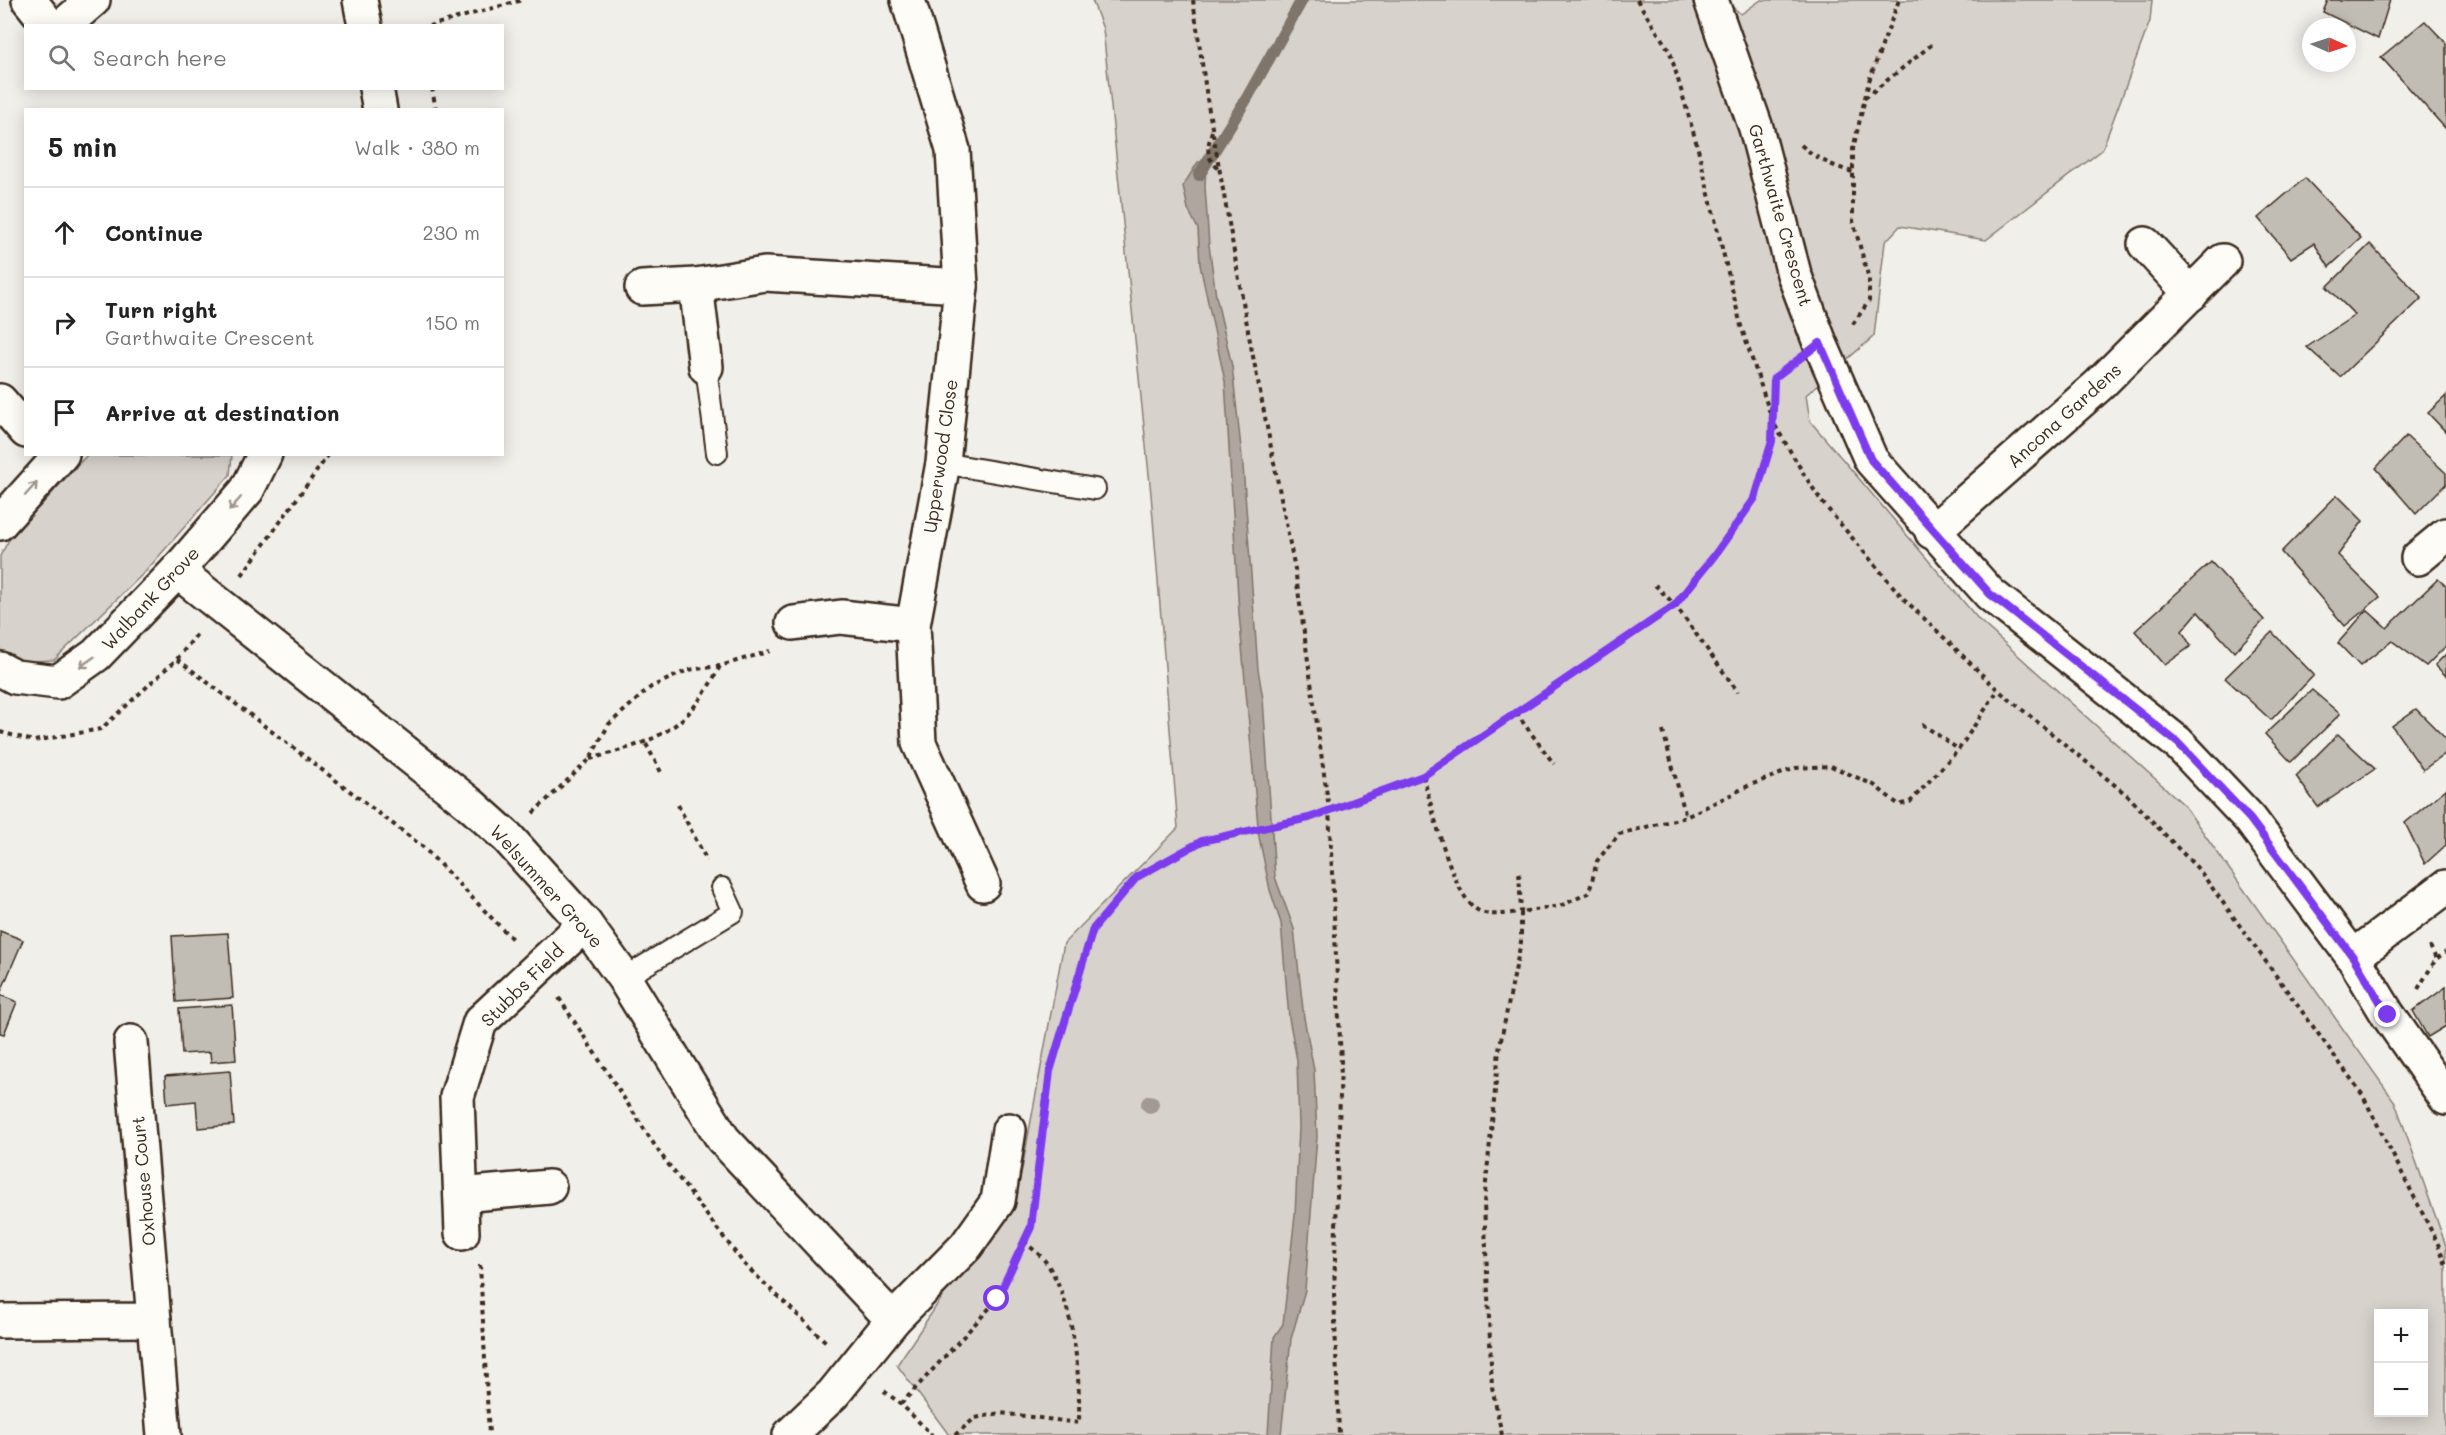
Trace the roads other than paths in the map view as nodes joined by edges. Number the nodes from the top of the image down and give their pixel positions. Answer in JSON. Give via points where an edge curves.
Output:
{"nodes":[{"id":1,"x":29,"y":0,"type":"edge"},
{"id":2,"x":93,"y":0,"type":"edge"},
{"id":3,"x":360,"y":0,"type":"edge"},
{"id":4,"x":908,"y":0,"type":"edge"},
{"id":5,"x":1711,"y":0,"type":"edge"},
{"id":6,"x":48,"y":24,"type":"edge"},
{"id":7,"x":65,"y":24,"type":"edge"},
{"id":8,"x":365,"y":24,"type":"edge"},
{"id":9,"x":376,"y":90,"type":"edge"},
{"id":10,"x":380,"y":108,"type":"edge"},
{"id":11,"x":2145,"y":244,"type":"dead end"},
{"id":12,"x":2223,"y":261,"type":"dead end"},
{"id":13,"x":696,"y":285,"type":"junction"},
{"id":14,"x":961,"y":286,"type":"junction"},
{"id":15,"x":642,"y":288,"type":"dead end"},
{"id":16,"x":2191,"y":294,"type":"junction"},
{"id":17,"x":706,"y":367,"type":"joint"},
{"id":18,"x":0,"y":401,"type":"edge"},
{"id":19,"x":24,"y":429,"type":"edge"},
{"id":20,"x":717,"y":453,"type":"dead end"},
{"id":21,"x":264,"y":456,"type":"edge"},
{"id":22,"x":54,"y":458,"type":"edge"},
{"id":23,"x":943,"y":463,"type":"junction"},
{"id":24,"x":1095,"y":489,"type":"dead end"},
{"id":25,"x":0,"y":523,"type":"edge"},
{"id":26,"x":1932,"y":531,"type":"junction"},
{"id":27,"x":2446,"y":535,"type":"edge"},
{"id":28,"x":2418,"y":558,"type":"dead end"},
{"id":29,"x":177,"y":571,"type":"junction"},
{"id":30,"x":793,"y":622,"type":"road end"},
{"id":31,"x":913,"y":625,"type":"junction"},
{"id":32,"x":0,"y":669,"type":"edge"},
{"id":33,"x":983,"y":884,"type":"dead end"},
{"id":34,"x":2446,"y":887,"type":"edge"},
{"id":35,"x":722,"y":888,"type":"road end"},
{"id":36,"x":585,"y":924,"type":"junction"},
{"id":37,"x":2353,"y":957,"type":"junction"},
{"id":38,"x":624,"y":978,"type":"junction"},
{"id":39,"x":131,"y":1041,"type":"dead end"},
{"id":40,"x":2446,"y":1098,"type":"edge"},
{"id":41,"x":1009,"y":1130,"type":"dead end"},
{"id":42,"x":549,"y":1187,"type":"dead end"},
{"id":43,"x":461,"y":1195,"type":"junction"},
{"id":44,"x":462,"y":1233,"type":"road end"},
{"id":45,"x":154,"y":1320,"type":"junction"},
{"id":46,"x":893,"y":1320,"type":"junction"},
{"id":47,"x":0,"y":1321,"type":"edge"},
{"id":48,"x":164,"y":1435,"type":"edge"},
{"id":49,"x":790,"y":1435,"type":"edge"}],
"edges":[{"from":1,"to":6,"type":"street"},
{"from":2,"to":7,"type":"street"},
{"from":3,"to":8,"type":"street"},
{"from":4,"to":14,"type":"street","name":"Upperwood Close","via":[[953,150]]},
{"from":5,"to":26,"type":"street","name":"Garthwaite Crescent","via":[[1756,128],[1794,274],[1820,343],[1871,460]]},
{"from":9,"to":10,"type":"street"},
{"from":11,"to":16,"type":"street"},
{"from":12,"to":16,"type":"street","name":"Ancona Gardens"},
{"from":13,"to":14,"type":"street","via":[[765,274]]},
{"from":13,"to":15,"type":"street"},
{"from":13,"to":17,"type":"street"},
{"from":14,"to":23,"type":"street","name":"Upperwood Close"},
{"from":16,"to":26,"type":"street","name":"Ancona Gardens","via":[[2099,385]]},
{"from":17,"to":20,"type":"lane"},
{"from":18,"to":19,"type":"street"},
{"from":21,"to":29,"type":"street","name":"Walbank Grove","one_way":true,"via":[[247,490]]},
{"from":25,"to":22,"type":"street","one_way":true},
{"from":23,"to":24,"type":"lane"},
{"from":23,"to":31,"type":"street","name":"Upperwood Close"},
{"from":26,"to":37,"type":"street","name":"Garthwaite Crescent","via":[[1990,594],[2178,743],[2250,819]]},
{"from":27,"to":28,"type":"street"},
{"from":29,"to":32,"type":"street","name":"Walbank Grove","one_way":true,"via":[[96,656],[58,682],[15,677]]},
{"from":29,"to":36,"type":"street","name":"Welsummer Grove","via":[[470,804],[508,838]]},
{"from":30,"to":31,"type":"street","via":[[841,617]]},
{"from":31,"to":33,"type":"street","name":"Upperwood Close","via":[[919,742]]},
{"from":34,"to":37,"type":"street"},
{"from":35,"to":38,"type":"lane","via":[[733,912]]},
{"from":36,"to":38,"type":"street","name":"Welsummer Grove"},
{"from":36,"to":43,"type":"street","name":"Stubbs Field","via":[[480,1022],[457,1097]]},
{"from":37,"to":40,"type":"street","name":"Garthwaite Crescent"},
{"from":38,"to":46,"type":"street","name":"Welsummer Grove","via":[[723,1140]]},
{"from":39,"to":45,"type":"street","name":"Oxhouse Court"},
{"from":41,"to":46,"type":"street","via":[[998,1201],[966,1246]]},
{"from":42,"to":43,"type":"street"},
{"from":43,"to":44,"type":"street","name":"Stubbs Field"},
{"from":45,"to":47,"type":"street"},
{"from":45,"to":48,"type":"street","name":"Oxhouse Court"},
{"from":46,"to":49,"type":"street","via":[[833,1394]]}]}
